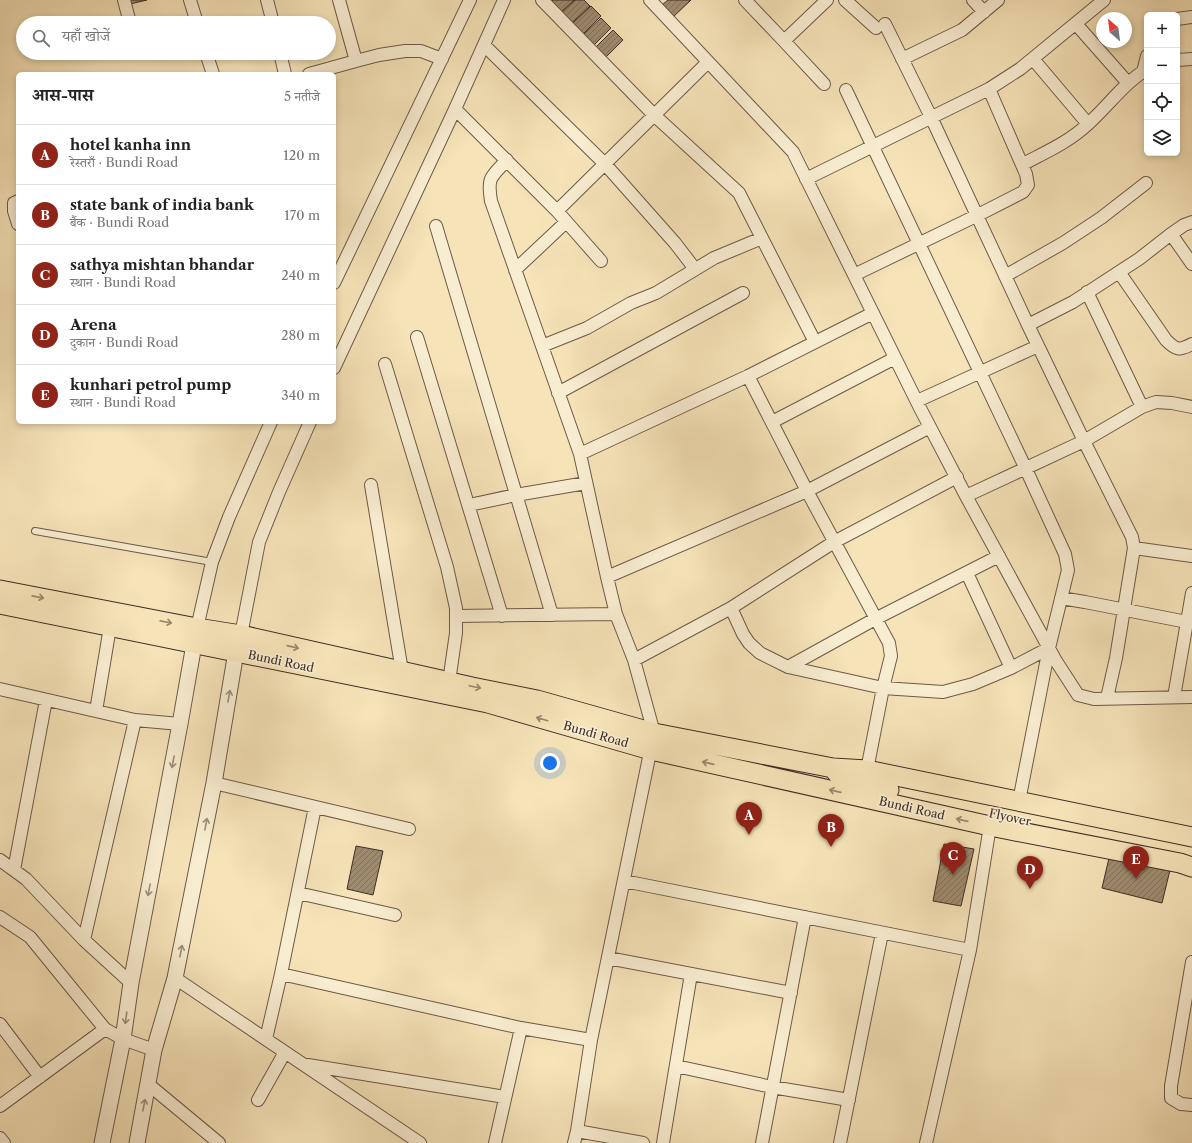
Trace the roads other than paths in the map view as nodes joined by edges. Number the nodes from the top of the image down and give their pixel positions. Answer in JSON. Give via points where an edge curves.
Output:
{"nodes":[{"id":1,"x":124,"y":0,"type":"edge"},
{"id":2,"x":190,"y":0,"type":"edge"},
{"id":3,"x":267,"y":0,"type":"edge"},
{"id":4,"x":339,"y":0,"type":"edge"},
{"id":5,"x":470,"y":0,"type":"edge"},
{"id":6,"x":504,"y":0,"type":"edge"},
{"id":7,"x":542,"y":0,"type":"edge"},
{"id":8,"x":650,"y":0,"type":"edge"},
{"id":9,"x":745,"y":0,"type":"edge"},
{"id":10,"x":827,"y":0,"type":"edge"},
{"id":11,"x":845,"y":0,"type":"edge"},
{"id":12,"x":973,"y":0,"type":"edge"},
{"id":13,"x":998,"y":0,"type":"edge"},
{"id":14,"x":1102,"y":1,"type":"edge"},
{"id":15,"x":984,"y":12,"type":"junction"},
{"id":16,"x":128,"y":16,"type":"edge"},
{"id":17,"x":195,"y":16,"type":"edge"},
{"id":18,"x":271,"y":16,"type":"edge"},
{"id":19,"x":1192,"y":17,"type":"edge"},
{"id":20,"x":1180,"y":19,"type":"edge"},
{"id":21,"x":1076,"y":24,"type":"junction"},
{"id":22,"x":784,"y":41,"type":"junction"},
{"id":23,"x":484,"y":45,"type":"junction"},
{"id":24,"x":442,"y":59,"type":"junction"},
{"id":25,"x":902,"y":59,"type":"junction"},
{"id":26,"x":1033,"y":59,"type":"junction"},
{"id":27,"x":1192,"y":59,"type":"edge"},
{"id":28,"x":208,"y":60,"type":"edge"},
{"id":29,"x":282,"y":60,"type":"edge"},
{"id":30,"x":1180,"y":60,"type":"edge"},
{"id":31,"x":356,"y":62,"type":"junction"},
{"id":32,"x":708,"y":62,"type":"junction"},
{"id":33,"x":1144,"y":71,"type":"edge"},
{"id":34,"x":212,"y":72,"type":"edge"},
{"id":35,"x":285,"y":72,"type":"edge"},
{"id":36,"x":317,"y":72,"type":"edge"},
{"id":37,"x":1128,"y":83,"type":"junction"},
{"id":38,"x":824,"y":84,"type":"dead end"},
{"id":39,"x":989,"y":89,"type":"junction"},
{"id":40,"x":846,"y":90,"type":"dead end"},
{"id":41,"x":455,"y":109,"type":"junction"},
{"id":42,"x":654,"y":115,"type":"junction"},
{"id":43,"x":931,"y":118,"type":"junction"},
{"id":44,"x":1088,"y":124,"type":"junction"},
{"id":45,"x":872,"y":146,"type":"junction"},
{"id":46,"x":507,"y":160,"type":"junction"},
{"id":47,"x":604,"y":164,"type":"junction"},
{"id":48,"x":1023,"y":164,"type":"junction"},
{"id":49,"x":806,"y":179,"type":"junction"},
{"id":50,"x":1146,"y":182,"type":"dead end"},
{"id":51,"x":16,"y":202,"type":"edge"},
{"id":52,"x":557,"y":211,"type":"junction"},
{"id":53,"x":978,"y":215,"type":"junction"},
{"id":54,"x":16,"y":218,"type":"edge"},
{"id":55,"x":566,"y":222,"type":"junction"},
{"id":56,"x":1192,"y":222,"type":"edge"},
{"id":57,"x":436,"y":226,"type":"dead end"},
{"id":58,"x":1171,"y":234,"type":"junction"},
{"id":59,"x":762,"y":238,"type":"junction"},
{"id":60,"x":919,"y":244,"type":"junction"},
{"id":61,"x":601,"y":261,"type":"dead end"},
{"id":62,"x":1192,"y":264,"type":"edge"},
{"id":63,"x":695,"y":269,"type":"junction"},
{"id":64,"x":515,"y":270,"type":"junction"},
{"id":65,"x":1119,"y":272,"type":"junction"},
{"id":66,"x":854,"y":275,"type":"junction"},
{"id":67,"x":1005,"y":276,"type":"junction"},
{"id":68,"x":336,"y":279,"type":"edge"},
{"id":69,"x":1087,"y":292,"type":"junction"},
{"id":70,"x":743,"y":293,"type":"dead end"},
{"id":71,"x":873,"y":313,"type":"junction"},
{"id":72,"x":1028,"y":325,"type":"junction"},
{"id":73,"x":417,"y":337,"type":"dead end"},
{"id":74,"x":815,"y":342,"type":"junction"},
{"id":75,"x":1192,"y":344,"type":"edge"},
{"id":76,"x":542,"y":346,"type":"junction"},
{"id":77,"x":1038,"y":346,"type":"junction"},
{"id":78,"x":895,"y":358,"type":"junction"},
{"id":79,"x":336,"y":364,"type":"edge"},
{"id":80,"x":385,"y":364,"type":"dead end"},
{"id":81,"x":980,"y":372,"type":"junction"},
{"id":82,"x":748,"y":376,"type":"junction"},
{"id":83,"x":558,"y":393,"type":"junction"},
{"id":84,"x":917,"y":401,"type":"junction"},
{"id":85,"x":1142,"y":407,"type":"junction"},
{"id":86,"x":1192,"y":407,"type":"edge"},
{"id":87,"x":772,"y":422,"type":"junction"},
{"id":88,"x":270,"y":424,"type":"edge"},
{"id":89,"x":309,"y":424,"type":"edge"},
{"id":90,"x":930,"y":427,"type":"junction"},
{"id":91,"x":1084,"y":441,"type":"junction"},
{"id":92,"x":580,"y":454,"type":"junction"},
{"id":93,"x":1025,"y":467,"type":"junction"},
{"id":94,"x":957,"y":477,"type":"junction"},
{"id":95,"x":586,"y":483,"type":"junction"},
{"id":96,"x":371,"y":485,"type":"dead end"},
{"id":97,"x":807,"y":492,"type":"junction"},
{"id":98,"x":516,"y":495,"type":"junction"},
{"id":99,"x":966,"y":496,"type":"junction"},
{"id":100,"x":469,"y":505,"type":"junction"},
{"id":101,"x":35,"y":531,"type":"dead end"},
{"id":102,"x":834,"y":542,"type":"junction"},
{"id":103,"x":1134,"y":548,"type":"junction"},
{"id":104,"x":999,"y":556,"type":"junction"},
{"id":105,"x":1192,"y":556,"type":"edge"},
{"id":106,"x":212,"y":562,"type":"junction"},
{"id":107,"x":967,"y":573,"type":"junction"},
{"id":108,"x":607,"y":577,"type":"junction"},
{"id":109,"x":0,"y":590,"type":"edge"},
{"id":110,"x":1192,"y":593,"type":"edge"},
{"id":111,"x":1061,"y":598,"type":"junction"},
{"id":112,"x":0,"y":604,"type":"edge"},
{"id":113,"x":731,"y":608,"type":"junction"},
{"id":114,"x":1124,"y":610,"type":"junction"},
{"id":115,"x":616,"y":614,"type":"junction"},
{"id":116,"x":552,"y":615,"type":"junction"},
{"id":117,"x":456,"y":616,"type":"junction"},
{"id":118,"x":502,"y":616,"type":"junction"},
{"id":119,"x":875,"y":619,"type":"junction"},
{"id":120,"x":1187,"y":622,"type":"junction"},
{"id":121,"x":110,"y":627,"type":"junction"},
{"id":122,"x":195,"y":636,"type":"junction"},
{"id":123,"x":239,"y":644,"type":"junction"},
{"id":124,"x":1049,"y":648,"type":"junction"},
{"id":125,"x":634,"y":660,"type":"junction"},
{"id":126,"x":788,"y":667,"type":"junction"},
{"id":127,"x":1011,"y":668,"type":"junction"},
{"id":128,"x":402,"y":671,"type":"junction"},
{"id":129,"x":449,"y":682,"type":"junction"},
{"id":130,"x":883,"y":688,"type":"junction"},
{"id":131,"x":0,"y":689,"type":"edge"},
{"id":132,"x":1174,"y":697,"type":"junction"},
{"id":133,"x":1192,"y":697,"type":"edge"},
{"id":134,"x":1107,"y":698,"type":"junction"},
{"id":135,"x":46,"y":700,"type":"junction"},
{"id":136,"x":96,"y":711,"type":"junction"},
{"id":137,"x":135,"y":720,"type":"junction"},
{"id":138,"x":180,"y":724,"type":"junction"},
{"id":139,"x":653,"y":741,"type":"junction"},
{"id":140,"x":867,"y":778,"type":"junction"},
{"id":141,"x":214,"y":783,"type":"junction"},
{"id":142,"x":1019,"y":801,"type":"junction"},
{"id":143,"x":315,"y":807,"type":"junction"},
{"id":144,"x":990,"y":826,"type":"junction"},
{"id":145,"x":409,"y":829,"type":"dead end"},
{"id":146,"x":1192,"y":837,"type":"edge"},
{"id":147,"x":1192,"y":853,"type":"edge"},
{"id":148,"x":0,"y":860,"type":"edge"},
{"id":149,"x":1192,"y":867,"type":"edge"},
{"id":150,"x":14,"y":870,"type":"junction"},
{"id":151,"x":624,"y":881,"type":"junction"},
{"id":152,"x":298,"y":893,"type":"junction"},
{"id":153,"x":395,"y":915,"type":"dead end"},
{"id":154,"x":0,"y":918,"type":"edge"},
{"id":155,"x":805,"y":918,"type":"junction"},
{"id":156,"x":882,"y":933,"type":"junction"},
{"id":157,"x":84,"y":940,"type":"junction"},
{"id":158,"x":970,"y":950,"type":"junction"},
{"id":159,"x":608,"y":958,"type":"junction"},
{"id":160,"x":1192,"y":962,"type":"edge"},
{"id":161,"x":281,"y":974,"type":"junction"},
{"id":162,"x":691,"y":974,"type":"junction"},
{"id":163,"x":175,"y":978,"type":"junction"},
{"id":164,"x":132,"y":983,"type":"junction"},
{"id":165,"x":791,"y":993,"type":"junction"},
{"id":166,"x":0,"y":1024,"type":"edge"},
{"id":167,"x":521,"y":1028,"type":"junction"},
{"id":168,"x":105,"y":1029,"type":"junction"},
{"id":169,"x":123,"y":1039,"type":"junction"},
{"id":170,"x":266,"y":1039,"type":"junction"},
{"id":171,"x":591,"y":1040,"type":"junction"},
{"id":172,"x":154,"y":1050,"type":"junction"},
{"id":173,"x":284,"y":1052,"type":"junction"},
{"id":174,"x":303,"y":1064,"type":"junction"},
{"id":175,"x":676,"y":1066,"type":"junction"},
{"id":176,"x":40,"y":1077,"type":"junction"},
{"id":177,"x":148,"y":1084,"type":"junction"},
{"id":178,"x":772,"y":1087,"type":"junction"},
{"id":179,"x":505,"y":1097,"type":"junction"},
{"id":180,"x":258,"y":1100,"type":"dead end"},
{"id":181,"x":849,"y":1100,"type":"junction"},
{"id":182,"x":1192,"y":1105,"type":"edge"},
{"id":183,"x":0,"y":1106,"type":"edge"},
{"id":184,"x":577,"y":1131,"type":"junction"},
{"id":185,"x":0,"y":1138,"type":"edge"},
{"id":186,"x":4,"y":1143,"type":"edge"},
{"id":187,"x":102,"y":1143,"type":"edge"},
{"id":188,"x":137,"y":1143,"type":"edge"},
{"id":189,"x":219,"y":1143,"type":"edge"},
{"id":190,"x":420,"y":1143,"type":"edge"},
{"id":191,"x":495,"y":1143,"type":"edge"},
{"id":192,"x":574,"y":1143,"type":"edge"},
{"id":193,"x":643,"y":1143,"type":"edge"},
{"id":194,"x":663,"y":1143,"type":"edge"},
{"id":195,"x":762,"y":1143,"type":"edge"},
{"id":196,"x":840,"y":1143,"type":"edge"},
{"id":197,"x":926,"y":1143,"type":"edge"}],
"edges":[{"from":1,"to":16,"type":"street"},
{"from":2,"to":17,"type":"street"},
{"from":3,"to":18,"type":"street"},
{"from":4,"to":31,"type":"street"},
{"from":5,"to":24,"type":"street"},
{"from":6,"to":23,"type":"street"},
{"from":7,"to":42,"type":"street"},
{"from":8,"to":32,"type":"street"},
{"from":9,"to":22,"type":"street"},
{"from":10,"to":22,"type":"street"},
{"from":11,"to":25,"type":"street","via":[[880,26]]},
{"from":12,"to":15,"type":"street"},
{"from":13,"to":15,"type":"street"},
{"from":14,"to":21,"type":"street"},
{"from":15,"to":25,"type":"street","via":[[962,30]]},
{"from":19,"to":20,"type":"street"},
{"from":21,"to":26,"type":"street"},
{"from":21,"to":37,"type":"street"},
{"from":22,"to":38,"type":"street"},
{"from":23,"to":41,"type":"street"},
{"from":23,"to":47,"type":"street"},
{"from":24,"to":31,"type":"street","via":[[421,51],[405,51]]},
{"from":24,"to":68,"type":"street"},
{"from":25,"to":43,"type":"street"},
{"from":26,"to":39,"type":"street"},
{"from":26,"to":44,"type":"street"},
{"from":27,"to":30,"type":"street"},
{"from":28,"to":34,"type":"street"},
{"from":29,"to":35,"type":"street"},
{"from":31,"to":36,"type":"street"},
{"from":32,"to":42,"type":"street"},
{"from":32,"to":49,"type":"street","via":[[793,152]]},
{"from":33,"to":37,"type":"street"},
{"from":37,"to":44,"type":"street"},
{"from":39,"to":43,"type":"street"},
{"from":39,"to":48,"type":"street"},
{"from":40,"to":45,"type":"street"},
{"from":41,"to":46,"type":"street"},
{"from":41,"to":79,"type":"street"},
{"from":42,"to":47,"type":"street"},
{"from":42,"to":59,"type":"street","via":[[739,193]]},
{"from":43,"to":45,"type":"street"},
{"from":43,"to":53,"type":"street"},
{"from":44,"to":48,"type":"street","via":[[1066,142]]},
{"from":45,"to":49,"type":"street"},
{"from":45,"to":60,"type":"street"},
{"from":46,"to":52,"type":"street"},
{"from":46,"to":64,"type":"street","via":[[491,176],[489,187],[491,201]]},
{"from":47,"to":52,"type":"street"},
{"from":47,"to":63,"type":"street"},
{"from":48,"to":53,"type":"street","via":[[1028,185],[1023,192]]},
{"from":49,"to":66,"type":"street"},
{"from":50,"to":67,"type":"street","via":[[1101,218]]},
{"from":51,"to":54,"type":"street"},
{"from":52,"to":55,"type":"street"},
{"from":53,"to":60,"type":"street"},
{"from":53,"to":67,"type":"street"},
{"from":55,"to":61,"type":"street"},
{"from":55,"to":64,"type":"street"},
{"from":56,"to":58,"type":"street"},
{"from":57,"to":98,"type":"street"},
{"from":58,"to":62,"type":"street"},
{"from":58,"to":65,"type":"street"},
{"from":59,"to":63,"type":"street","via":[[714,258]]},
{"from":59,"to":74,"type":"street"},
{"from":60,"to":66,"type":"street"},
{"from":60,"to":81,"type":"street"},
{"from":63,"to":76,"type":"street","via":[[587,328]]},
{"from":64,"to":76,"type":"street"},
{"from":65,"to":69,"type":"street"},
{"from":65,"to":75,"type":"street","via":[[1174,348],[1181,349]]},
{"from":66,"to":71,"type":"street"},
{"from":67,"to":72,"type":"street"},
{"from":69,"to":72,"type":"street"},
{"from":69,"to":85,"type":"street"},
{"from":70,"to":83,"type":"street"},
{"from":71,"to":74,"type":"street"},
{"from":71,"to":78,"type":"street"},
{"from":72,"to":77,"type":"street"},
{"from":73,"to":100,"type":"street"},
{"from":74,"to":82,"type":"street"},
{"from":76,"to":83,"type":"street"},
{"from":77,"to":81,"type":"street"},
{"from":77,"to":91,"type":"street"},
{"from":78,"to":84,"type":"street"},
{"from":78,"to":87,"type":"street"},
{"from":80,"to":117,"type":"street","via":[[447,567]]},
{"from":81,"to":84,"type":"street"},
{"from":81,"to":93,"type":"street"},
{"from":82,"to":87,"type":"street"},
{"from":82,"to":92,"type":"street"},
{"from":83,"to":92,"type":"street"},
{"from":84,"to":90,"type":"street"},
{"from":85,"to":86,"type":"street","via":[[1156,402]]},
{"from":85,"to":91,"type":"street"},
{"from":87,"to":97,"type":"street"},
{"from":88,"to":106,"type":"street"},
{"from":89,"to":123,"type":"street","via":[[259,542]]},
{"from":90,"to":94,"type":"street"},
{"from":90,"to":97,"type":"street"},
{"from":91,"to":93,"type":"street"},
{"from":91,"to":103,"type":"street","via":[[1132,537]]},
{"from":92,"to":95,"type":"street"},
{"from":93,"to":99,"type":"street"},
{"from":93,"to":111,"type":"street","via":[[1065,554],[1068,570]]},
{"from":94,"to":99,"type":"street"},
{"from":94,"to":102,"type":"street"},
{"from":95,"to":98,"type":"street"},
{"from":95,"to":108,"type":"street"},
{"from":96,"to":128,"type":"street"},
{"from":97,"to":102,"type":"street"},
{"from":97,"to":108,"type":"street"},
{"from":98,"to":100,"type":"street"},
{"from":98,"to":116,"type":"street"},
{"from":99,"to":104,"type":"street"},
{"from":100,"to":118,"type":"street"},
{"from":101,"to":106,"type":"lane"},
{"from":102,"to":113,"type":"street"},
{"from":102,"to":119,"type":"street"},
{"from":103,"to":105,"type":"street"},
{"from":103,"to":114,"type":"street"},
{"from":104,"to":107,"type":"street"},
{"from":104,"to":124,"type":"street"},
{"from":106,"to":122,"type":"street"},
{"from":107,"to":119,"type":"street"},
{"from":107,"to":127,"type":"street"},
{"from":108,"to":115,"type":"street"},
{"from":109,"to":122,"type":"main road","name":"Bundi Road","one_way":true},
{"from":110,"to":120,"type":"street"},
{"from":111,"to":114,"type":"street"},
{"from":111,"to":124,"type":"street"},
{"from":112,"to":121,"type":"main road","name":"Bundi Road"},
{"from":113,"to":125,"type":"street"},
{"from":113,"to":126,"type":"street","via":[[749,643],[760,653]]},
{"from":114,"to":120,"type":"street"},
{"from":114,"to":134,"type":"street"},
{"from":115,"to":116,"type":"street"},
{"from":115,"to":125,"type":"street"},
{"from":116,"to":118,"type":"street"},
{"from":117,"to":118,"type":"street"},
{"from":117,"to":129,"type":"street"},
{"from":119,"to":126,"type":"street"},
{"from":119,"to":130,"type":"street","via":[[888,642],[891,656]]},
{"from":120,"to":132,"type":"street"},
{"from":121,"to":122,"type":"main road","name":"Bundi Road"},
{"from":121,"to":136,"type":"street"},
{"from":122,"to":123,"type":"main road","name":"Bundi Road"},
{"from":122,"to":138,"type":"street"},
{"from":123,"to":128,"type":"main road","name":"Bundi Road","one_way":true},
{"from":139,"to":123,"type":"main road","name":"Bundi Road","one_way":true},
{"from":141,"to":123,"type":"street","one_way":true},
{"from":124,"to":127,"type":"street"},
{"from":124,"to":134,"type":"street","via":[[1078,695]]},
{"from":124,"to":142,"type":"street"},
{"from":125,"to":139,"type":"street"},
{"from":126,"to":130,"type":"street"},
{"from":127,"to":130,"type":"street","via":[[973,684],[943,692]]},
{"from":128,"to":129,"type":"main road","name":"Bundi Road"},
{"from":129,"to":139,"type":"main road","name":"Bundi Road","one_way":true,"via":[[537,700]]},
{"from":130,"to":140,"type":"street"},
{"from":131,"to":135,"type":"street"},
{"from":132,"to":133,"type":"street"},
{"from":132,"to":134,"type":"street"},
{"from":135,"to":136,"type":"street"},
{"from":135,"to":150,"type":"street"},
{"from":136,"to":137,"type":"street"},
{"from":137,"to":138,"type":"street"},
{"from":137,"to":157,"type":"street"},
{"from":138,"to":164,"type":"street","one_way":true},
{"from":139,"to":140,"type":"main road","name":"Bundi Road","via":[[833,768]]},
{"from":144,"to":139,"type":"main road","name":"Bundi Road","one_way":true},
{"from":139,"to":151,"type":"street"},
{"from":140,"to":142,"type":"main road","name":"Bundi Road"},
{"from":140,"to":147,"type":"main road","name":"Flyover","via":[[1017,819]]},
{"from":141,"to":143,"type":"street"},
{"from":163,"to":141,"type":"street","one_way":true},
{"from":142,"to":146,"type":"main road","name":"Bundi Road"},
{"from":143,"to":145,"type":"street"},
{"from":143,"to":152,"type":"street"},
{"from":144,"to":149,"type":"main road","name":"Bundi Road"},
{"from":144,"to":158,"type":"street"},
{"from":148,"to":150,"type":"street"},
{"from":150,"to":157,"type":"street","via":[[26,879]]},
{"from":151,"to":155,"type":"street"},
{"from":151,"to":159,"type":"street"},
{"from":152,"to":153,"type":"street"},
{"from":152,"to":161,"type":"street"},
{"from":154,"to":168,"type":"street","via":[[30,938]]},
{"from":155,"to":156,"type":"street"},
{"from":155,"to":165,"type":"street"},
{"from":156,"to":158,"type":"street"},
{"from":156,"to":181,"type":"street"},
{"from":157,"to":164,"type":"street"},
{"from":158,"to":197,"type":"street"},
{"from":159,"to":162,"type":"street"},
{"from":159,"to":171,"type":"street"},
{"from":160,"to":182,"type":"street","via":[[1170,1086],[1171,1098],[1181,1104]]},
{"from":161,"to":167,"type":"street"},
{"from":161,"to":170,"type":"street"},
{"from":162,"to":165,"type":"street"},
{"from":162,"to":175,"type":"street"},
{"from":163,"to":170,"type":"street"},
{"from":163,"to":172,"type":"street"},
{"from":164,"to":169,"type":"street","one_way":true},
{"from":165,"to":178,"type":"street"},
{"from":166,"to":176,"type":"street"},
{"from":167,"to":171,"type":"street"},
{"from":167,"to":179,"type":"street"},
{"from":168,"to":169,"type":"street"},
{"from":168,"to":176,"type":"street"},
{"from":169,"to":172,"type":"street"},
{"from":169,"to":187,"type":"street"},
{"from":170,"to":173,"type":"street"},
{"from":171,"to":184,"type":"street"},
{"from":172,"to":177,"type":"street"},
{"from":173,"to":174,"type":"street"},
{"from":173,"to":180,"type":"street"},
{"from":174,"to":179,"type":"street"},
{"from":174,"to":190,"type":"street"},
{"from":175,"to":178,"type":"street"},
{"from":175,"to":194,"type":"street"},
{"from":176,"to":183,"type":"street"},
{"from":188,"to":177,"type":"street","one_way":true},
{"from":177,"to":189,"type":"street"},
{"from":178,"to":181,"type":"street"},
{"from":178,"to":195,"type":"street"},
{"from":179,"to":191,"type":"street"},
{"from":181,"to":196,"type":"street"},
{"from":184,"to":192,"type":"street"},
{"from":184,"to":193,"type":"street"},
{"from":185,"to":186,"type":"street"}]}
